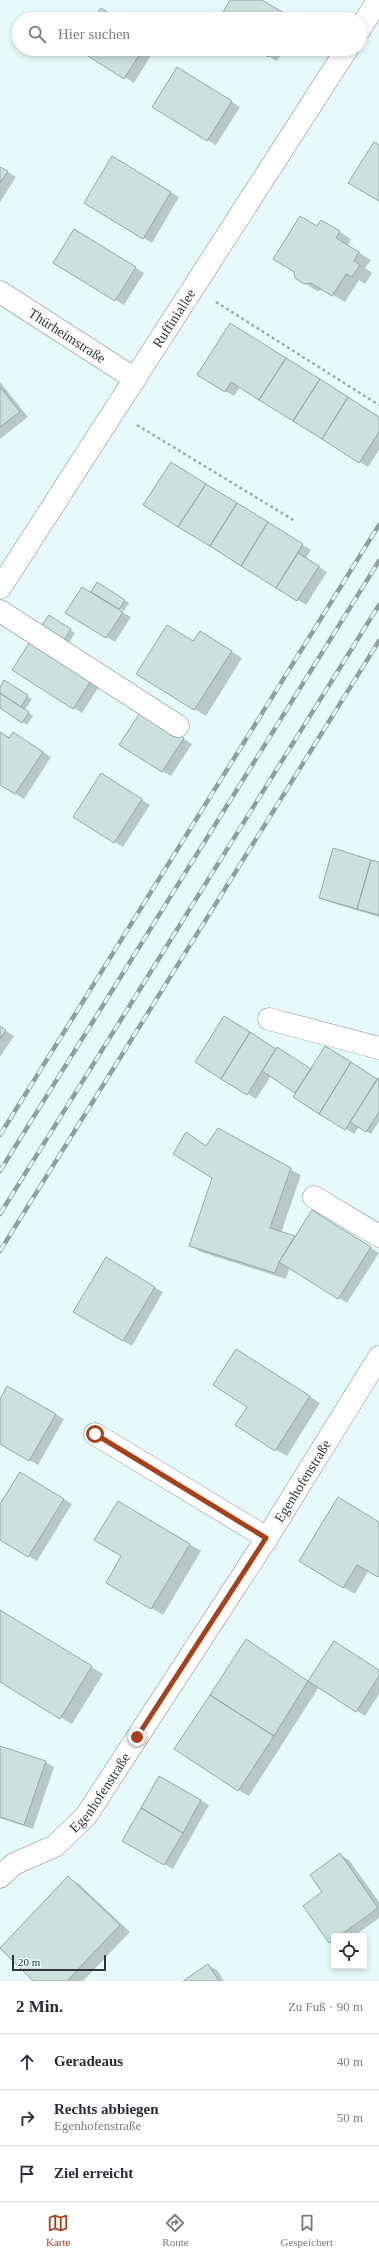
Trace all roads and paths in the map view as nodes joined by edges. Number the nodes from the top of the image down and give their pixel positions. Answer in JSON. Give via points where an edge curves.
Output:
{"nodes":[{"id":1,"x":378,"y":0,"type":"edge"},
{"id":2,"x":367,"y":18,"type":"edge"},
{"id":3,"x":343,"y":56,"type":"edge"},
{"id":4,"x":194,"y":288,"type":"junction"},
{"id":5,"x":0,"y":292,"type":"edge"},
{"id":6,"x":135,"y":379,"type":"junction"},
{"id":7,"x":379,"y":405,"type":"edge"},
{"id":8,"x":113,"y":411,"type":"junction"},
{"id":9,"x":295,"y":521,"type":"dead end"},
{"id":10,"x":0,"y":588,"type":"edge"},
{"id":11,"x":0,"y":611,"type":"edge"},
{"id":12,"x":178,"y":726,"type":"dead end"},
{"id":13,"x":269,"y":1019,"type":"dead end"},
{"id":14,"x":379,"y":1048,"type":"edge"},
{"id":15,"x":314,"y":1197,"type":"dead end"},
{"id":16,"x":379,"y":1236,"type":"edge"},
{"id":17,"x":379,"y":1356,"type":"edge"},
{"id":18,"x":95,"y":1434,"type":"dead end"},
{"id":19,"x":266,"y":1538,"type":"junction"},
{"id":20,"x":0,"y":1877,"type":"edge"}],
"edges":[{"from":1,"to":2,"type":"street"},
{"from":3,"to":4,"type":"street","name":"Ruffiniallee"},
{"from":4,"to":6,"type":"street","name":"Ruffiniallee"},
{"from":4,"to":7,"type":"path"},
{"from":5,"to":6,"type":"street","name":"Thürheimstraße"},
{"from":6,"to":8,"type":"street","name":"Ruffiniallee"},
{"from":8,"to":9,"type":"path"},
{"from":8,"to":10,"type":"street","name":"Ruffiniallee"},
{"from":11,"to":12,"type":"street"},
{"from":13,"to":14,"type":"street"},
{"from":15,"to":16,"type":"street"},
{"from":17,"to":19,"type":"street","name":"Egenhofenstraße"},
{"from":18,"to":19,"type":"street"},
{"from":19,"to":20,"type":"street","name":"Egenhofenstraße","via":[[86,1816],[55,1846],[14,1864]]}]}
